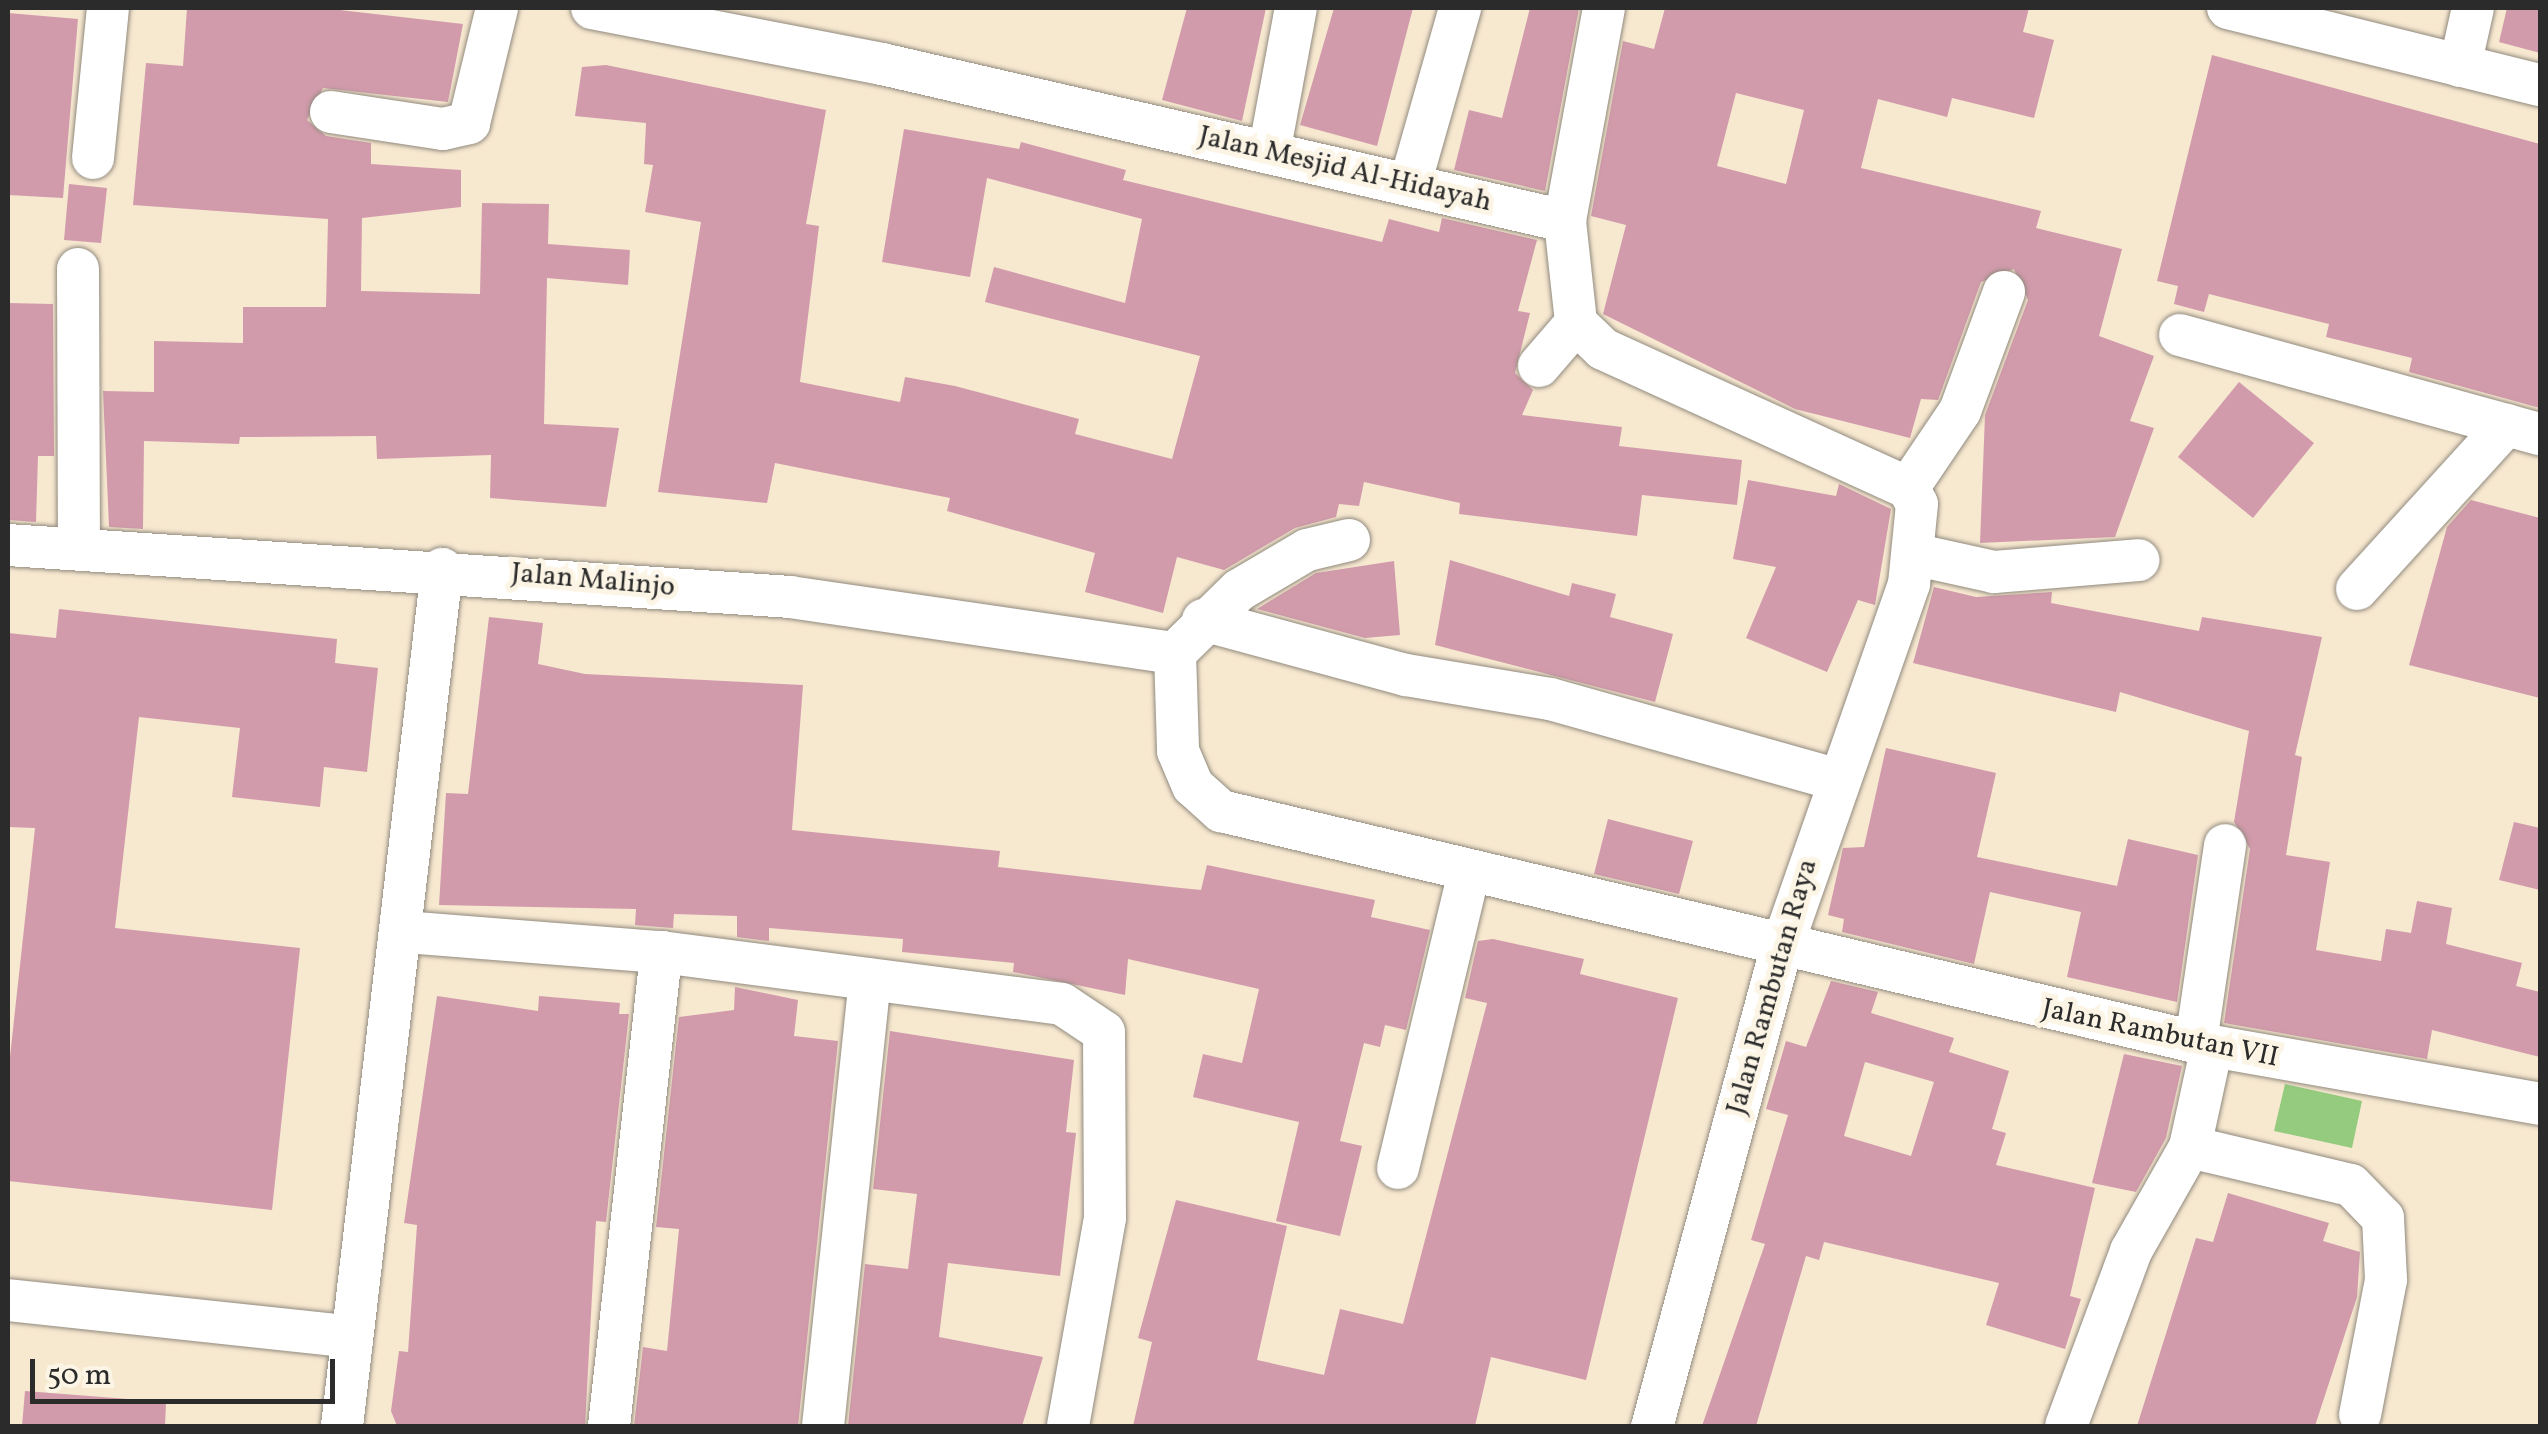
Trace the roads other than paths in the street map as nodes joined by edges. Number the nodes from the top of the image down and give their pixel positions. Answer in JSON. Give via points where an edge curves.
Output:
{"nodes":[{"id":1,"x":108,"y":8,"type":"edge"},
{"id":2,"x":497,"y":8,"type":"edge"},
{"id":3,"x":592,"y":8,"type":"edge"},
{"id":4,"x":1296,"y":8,"type":"edge"},
{"id":5,"x":1460,"y":8,"type":"edge"},
{"id":6,"x":1604,"y":8,"type":"edge"},
{"id":7,"x":2228,"y":8,"type":"edge"},
{"id":8,"x":2474,"y":8,"type":"edge"},
{"id":9,"x":791,"y":26,"type":"edge"},
{"id":10,"x":2460,"y":66,"type":"junction"},
{"id":11,"x":2540,"y":85,"type":"edge"},
{"id":12,"x":331,"y":112,"type":"dead end"},
{"id":13,"x":1269,"y":153,"type":"junction"},
{"id":14,"x":93,"y":158,"type":"dead end"},
{"id":15,"x":1410,"y":184,"type":"junction"},
{"id":16,"x":1565,"y":221,"type":"junction"},
{"id":17,"x":78,"y":269,"type":"dead end"},
{"id":18,"x":2004,"y":292,"type":"dead end"},
{"id":19,"x":1576,"y":323,"type":"junction"},
{"id":20,"x":2180,"y":335,"type":"dead end"},
{"id":21,"x":1539,"y":366,"type":"dead end"},
{"id":22,"x":2523,"y":429,"type":"edge"},
{"id":23,"x":1908,"y":488,"type":"junction"},
{"id":24,"x":1349,"y":540,"type":"dead end"},
{"id":25,"x":8,"y":545,"type":"edge"},
{"id":26,"x":79,"y":549,"type":"junction"},
{"id":27,"x":1917,"y":555,"type":"junction"},
{"id":28,"x":2140,"y":560,"type":"dead end"},
{"id":29,"x":442,"y":569,"type":"junction"},
{"id":30,"x":2357,"y":589,"type":"dead end"},
{"id":31,"x":1203,"y":620,"type":"junction"},
{"id":32,"x":1175,"y":652,"type":"junction"},
{"id":33,"x":1835,"y":779,"type":"junction"},
{"id":34,"x":2225,"y":845,"type":"dead end"},
{"id":35,"x":1469,"y":873,"type":"junction"},
{"id":36,"x":405,"y":932,"type":"junction"},
{"id":37,"x":1781,"y":949,"type":"junction"},
{"id":38,"x":661,"y":952,"type":"junction"},
{"id":39,"x":870,"y":980,"type":"junction"},
{"id":40,"x":2204,"y":1044,"type":"junction"},
{"id":41,"x":2540,"y":1104,"type":"edge"},
{"id":42,"x":2190,"y":1147,"type":"junction"},
{"id":43,"x":1398,"y":1168,"type":"dead end"},
{"id":44,"x":8,"y":1300,"type":"edge"},
{"id":45,"x":352,"y":1338,"type":"junction"},
{"id":46,"x":2360,"y":1415,"type":"dead end"},
{"id":47,"x":342,"y":1426,"type":"edge"},
{"id":48,"x":609,"y":1426,"type":"edge"},
{"id":49,"x":823,"y":1426,"type":"edge"},
{"id":50,"x":1068,"y":1426,"type":"edge"},
{"id":51,"x":1652,"y":1426,"type":"edge"},
{"id":52,"x":2066,"y":1426,"type":"edge"}],
"edges":[{"from":1,"to":14,"type":"street"},
{"from":2,"to":12,"type":"street","via":[[468,123],[442,129]]},
{"from":3,"to":9,"type":"street","name":"Jalan Mesjid Al-Hidayah"},
{"from":4,"to":13,"type":"street"},
{"from":5,"to":15,"type":"street"},
{"from":6,"to":16,"type":"street"},
{"from":7,"to":10,"type":"street"},
{"from":8,"to":10,"type":"street"},
{"from":9,"to":13,"type":"street","name":"Jalan Mesjid Al-Hidayah"},
{"from":10,"to":11,"type":"street"},
{"from":13,"to":15,"type":"street","name":"Jalan Mesjid Al-Hidayah"},
{"from":15,"to":16,"type":"street","name":"Jalan Mesjid Al-Hidayah"},
{"from":16,"to":19,"type":"street"},
{"from":17,"to":26,"type":"street"},
{"from":18,"to":23,"type":"street","via":[[1960,410]]},
{"from":19,"to":21,"type":"street"},
{"from":19,"to":23,"type":"street","via":[[1604,349]]},
{"from":20,"to":22,"type":"street"},
{"from":22,"to":30,"type":"street"},
{"from":23,"to":27,"type":"street","via":[[1917,504]]},
{"from":24,"to":31,"type":"street","via":[[1280,563]]},
{"from":25,"to":26,"type":"street","name":"Jalan Malinjo"},
{"from":26,"to":29,"type":"street","name":"Jalan Malinjo"},
{"from":27,"to":28,"type":"street","via":[[1994,572]]},
{"from":27,"to":33,"type":"street","name":"Jalan Rambutan Raya"},
{"from":29,"to":32,"type":"street","name":"Jalan Malinjo","via":[[790,597]]},
{"from":29,"to":36,"type":"street"},
{"from":31,"to":32,"type":"street"},
{"from":31,"to":33,"type":"street","via":[[1406,675],[1550,698]]},
{"from":32,"to":35,"type":"street","name":"Jalan Rambutan VII","via":[[1178,751],[1193,786],[1221,811]]},
{"from":33,"to":37,"type":"street","name":"Jalan Rambutan Raya"},
{"from":34,"to":40,"type":"street"},
{"from":35,"to":37,"type":"street","name":"Jalan Rambutan VII"},
{"from":35,"to":43,"type":"street"},
{"from":36,"to":38,"type":"street"},
{"from":36,"to":45,"type":"street"},
{"from":37,"to":40,"type":"street","name":"Jalan Rambutan VII"},
{"from":37,"to":51,"type":"street","name":"Jalan Rambutan Raya"},
{"from":38,"to":39,"type":"street"},
{"from":38,"to":48,"type":"street"},
{"from":39,"to":49,"type":"street"},
{"from":39,"to":50,"type":"street","via":[[1062,1004],[1104,1032],[1105,1218]]},
{"from":40,"to":41,"type":"street","name":"Jalan Rambutan VII"},
{"from":40,"to":42,"type":"street"},
{"from":42,"to":46,"type":"street","via":[[2351,1185],[2383,1218],[2386,1280]]},
{"from":42,"to":52,"type":"street","via":[[2131,1250]]},
{"from":44,"to":45,"type":"street"},
{"from":45,"to":47,"type":"street"}]}
